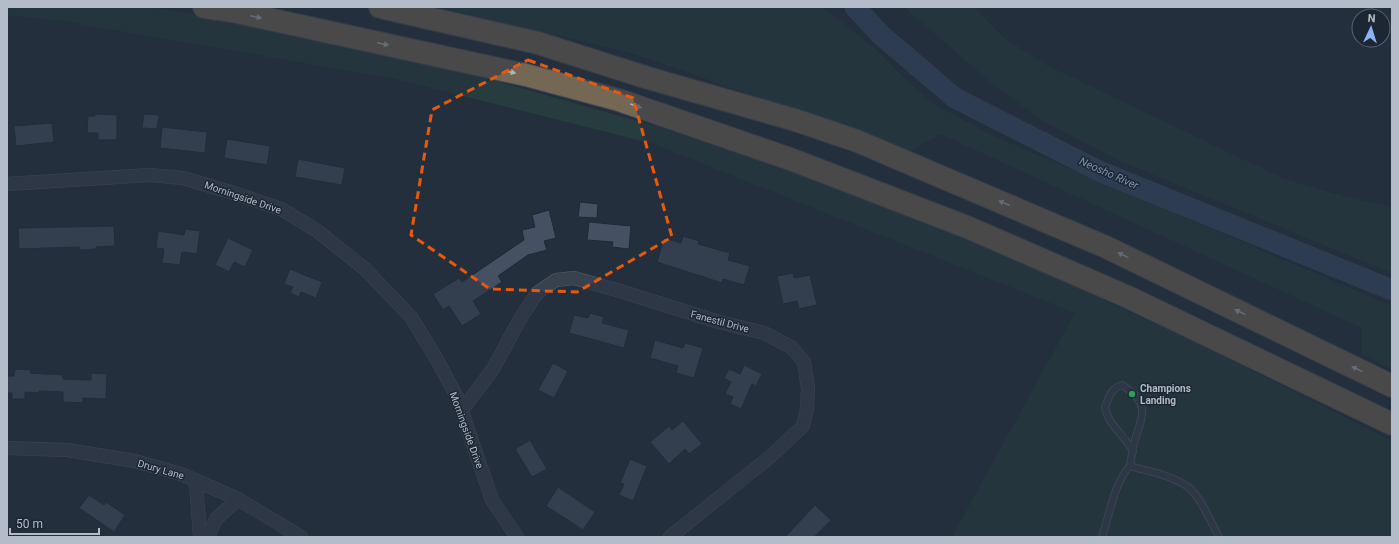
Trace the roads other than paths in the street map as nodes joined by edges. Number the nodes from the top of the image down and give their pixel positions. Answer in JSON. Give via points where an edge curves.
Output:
{"nodes":[{"id":1,"x":204,"y":7,"type":"edge"},
{"id":2,"x":380,"y":7,"type":"edge"},
{"id":3,"x":7,"y":184,"type":"edge"},
{"id":4,"x":1392,"y":386,"type":"edge"},
{"id":5,"x":462,"y":410,"type":"junction"},
{"id":6,"x":1392,"y":424,"type":"edge"},
{"id":7,"x":7,"y":448,"type":"edge"},
{"id":8,"x":1133,"y":451,"type":"junction"},
{"id":9,"x":1130,"y":466,"type":"junction"},
{"id":10,"x":196,"y":481,"type":"junction"},
{"id":11,"x":238,"y":499,"type":"junction"},
{"id":12,"x":512,"y":535,"type":"edge"},
{"id":13,"x":200,"y":537,"type":"edge"},
{"id":14,"x":208,"y":537,"type":"edge"},
{"id":15,"x":301,"y":537,"type":"edge"},
{"id":16,"x":670,"y":537,"type":"edge"},
{"id":17,"x":1102,"y":537,"type":"edge"},
{"id":18,"x":1219,"y":537,"type":"edge"}],
"edges":[{"from":1,"to":6,"type":"highway","one_way":true,"via":[[526,75],[619,100],[793,160],[968,227],[1128,297]]},
{"from":4,"to":2,"type":"highway","one_way":true,"via":[[1106,247],[857,141],[796,120],[648,78],[538,43]]},
{"from":3,"to":5,"type":"street","name":"Morningside Drive","via":[[150,175],[183,178],[281,209],[316,230],[365,269],[411,317],[436,358]]},
{"from":5,"to":12,"type":"street","name":"Morningside Drive","via":[[492,500]]},
{"from":5,"to":16,"type":"street","name":"Fanestil Drive","via":[[493,369],[537,293],[556,280],[574,278],[719,322],[764,332],[790,347],[804,362],[808,388],[803,426],[771,456]]},
{"from":7,"to":10,"type":"street","name":"Drury Lane","via":[[66,450],[135,461]]},
{"from":8,"to":8,"type":"lane","via":[[1143,414],[1140,402],[1122,385],[1111,392],[1105,406],[1111,425],[1128,441]]},
{"from":8,"to":9,"type":"lane"},
{"from":9,"to":17,"type":"lane","via":[[1120,482]]},
{"from":9,"to":18,"type":"lane","via":[[1174,479],[1189,488],[1204,508]]},
{"from":10,"to":11,"type":"street","name":"Drury Lane"},
{"from":10,"to":13,"type":"street"},
{"from":11,"to":14,"type":"street","via":[[216,519]]},
{"from":11,"to":15,"type":"street","name":"Drury Lane"}]}
